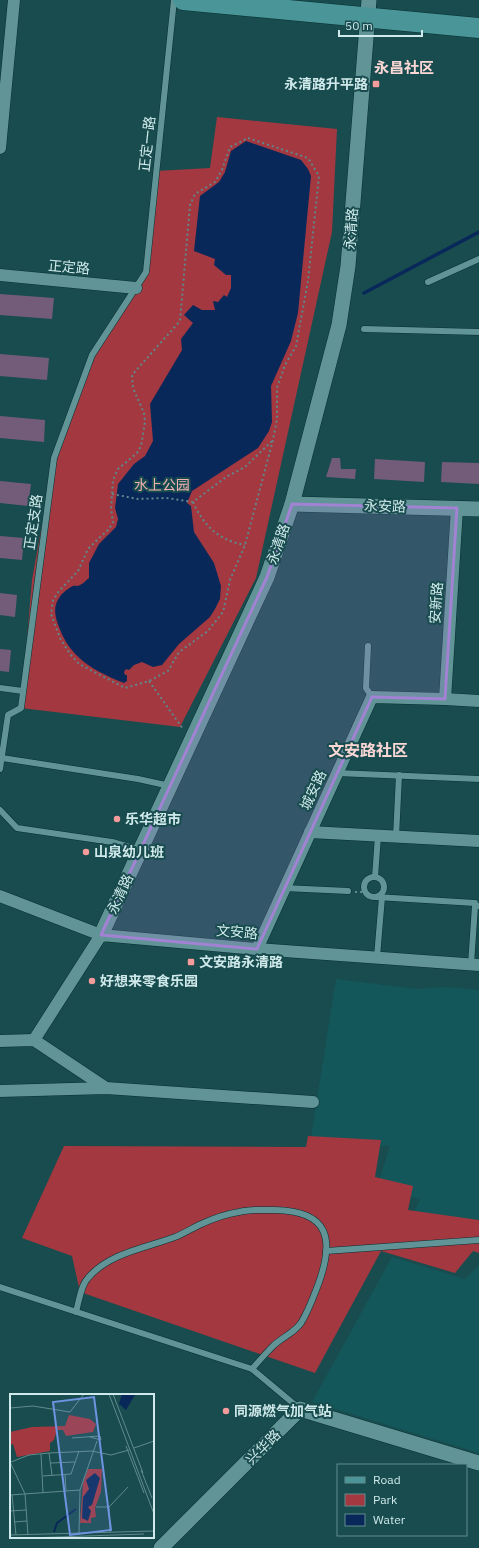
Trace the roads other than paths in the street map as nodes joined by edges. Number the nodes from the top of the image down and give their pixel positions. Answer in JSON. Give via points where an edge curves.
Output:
{"nodes":[{"id":1,"x":14,"y":0,"type":"edge"},
{"id":2,"x":174,"y":0,"type":"edge"},
{"id":3,"x":183,"y":0,"type":"edge"},
{"id":4,"x":368,"y":9,"type":"edge"},
{"id":5,"x":479,"y":28,"type":"edge"},
{"id":6,"x":0,"y":148,"type":"edge"},
{"id":7,"x":479,"y":259,"type":"edge"},
{"id":8,"x":0,"y":275,"type":"edge"},
{"id":9,"x":428,"y":282,"type":"dead end"},
{"id":10,"x":136,"y":288,"type":"junction"},
{"id":11,"x":364,"y":329,"type":"dead end"},
{"id":12,"x":479,"y":332,"type":"edge"},
{"id":13,"x":292,"y":504,"type":"junction"},
{"id":14,"x":457,"y":508,"type":"junction"},
{"id":15,"x":479,"y":509,"type":"edge"},
{"id":16,"x":368,"y":646,"type":"dead end"},
{"id":17,"x":0,"y":688,"type":"edge"},
{"id":18,"x":23,"y":690,"type":"junction"},
{"id":19,"x":372,"y":697,"type":"junction"},
{"id":20,"x":445,"y":699,"type":"junction"},
{"id":21,"x":479,"y":701,"type":"edge"},
{"id":22,"x":2,"y":758,"type":"junction"},
{"id":23,"x":0,"y":769,"type":"edge"},
{"id":24,"x":337,"y":773,"type":"junction"},
{"id":25,"x":399,"y":775,"type":"junction"},
{"id":26,"x":479,"y":779,"type":"edge"},
{"id":27,"x":170,"y":786,"type":"junction"},
{"id":28,"x":0,"y":810,"type":"edge"},
{"id":29,"x":310,"y":832,"type":"junction"},
{"id":30,"x":378,"y":836,"type":"junction"},
{"id":31,"x":396,"y":837,"type":"junction"},
{"id":32,"x":479,"y":841,"type":"edge"},
{"id":33,"x":140,"y":850,"type":"junction"},
{"id":34,"x":375,"y":877,"type":"junction"},
{"id":35,"x":284,"y":888,"type":"junction"},
{"id":36,"x":348,"y":891,"type":"dead end"},
{"id":37,"x":0,"y":896,"type":"edge"},
{"id":38,"x":379,"y":897,"type":"junction"},
{"id":39,"x":477,"y":906,"type":"edge"},
{"id":40,"x":101,"y":935,"type":"junction"},
{"id":41,"x":257,"y":948,"type":"junction"},
{"id":42,"x":377,"y":957,"type":"junction"},
{"id":43,"x":475,"y":964,"type":"edge"},
{"id":44,"x":34,"y":1040,"type":"junction"},
{"id":45,"x":0,"y":1041,"type":"edge"},
{"id":46,"x":106,"y":1088,"type":"junction"},
{"id":47,"x":0,"y":1091,"type":"edge"},
{"id":48,"x":313,"y":1102,"type":"dead end"},
{"id":49,"x":479,"y":1240,"type":"edge"},
{"id":50,"x":326,"y":1251,"type":"junction"},
{"id":51,"x":0,"y":1287,"type":"edge"},
{"id":52,"x":76,"y":1312,"type":"junction"},
{"id":53,"x":252,"y":1369,"type":"junction"},
{"id":54,"x":300,"y":1409,"type":"junction"},
{"id":55,"x":479,"y":1463,"type":"edge"},
{"id":56,"x":161,"y":1548,"type":"edge"}],
"edges":[{"from":1,"to":6,"type":"street"},
{"from":2,"to":10,"type":"lane","name":"正定一路","via":[[146,272]]},
{"from":3,"to":4,"type":"main road"},
{"from":4,"to":5,"type":"main road"},
{"from":4,"to":13,"type":"street","name":"永清路","via":[[347,274],[339,324]]},
{"from":7,"to":9,"type":"lane"},
{"from":8,"to":10,"type":"street","name":"正定路"},
{"from":10,"to":18,"type":"lane","name":"正定支路","via":[[92,355],[54,458]]},
{"from":11,"to":12,"type":"lane"},
{"from":13,"to":14,"type":"street","name":"永安路"},
{"from":13,"to":27,"type":"street","name":"永清路","via":[[267,577]]},
{"from":14,"to":15,"type":"street","name":"永安路"},
{"from":14,"to":20,"type":"street","name":"安新路"},
{"from":16,"to":19,"type":"lane","via":[[366,688]]},
{"from":17,"to":18,"type":"lane"},
{"from":18,"to":22,"type":"lane","name":"正定支路","via":[[21,708],[8,715]]},
{"from":19,"to":20,"type":"street"},
{"from":19,"to":24,"type":"street","name":"城安路"},
{"from":20,"to":21,"type":"street"},
{"from":22,"to":23,"type":"lane","name":"正定支路"},
{"from":22,"to":27,"type":"lane"},
{"from":24,"to":25,"type":"lane"},
{"from":24,"to":29,"type":"street","name":"城安路"},
{"from":25,"to":26,"type":"lane"},
{"from":25,"to":31,"type":"lane"},
{"from":27,"to":33,"type":"street","name":"永清路"},
{"from":28,"to":33,"type":"lane","via":[[17,828],[112,842]]},
{"from":29,"to":30,"type":"street"},
{"from":29,"to":35,"type":"street","name":"城安路"},
{"from":30,"to":31,"type":"street"},
{"from":30,"to":34,"type":"lane"},
{"from":31,"to":32,"type":"street"},
{"from":33,"to":40,"type":"street","name":"永清路"},
{"from":34,"to":38,"type":"lane","via":[[381,880],[384,886]]},
{"from":34,"to":38,"type":"lane","via":[[366,880],[363,889],[367,895]]},
{"from":35,"to":36,"type":"lane"},
{"from":35,"to":41,"type":"street","name":"城安路"},
{"from":37,"to":40,"type":"street","name":"文安路"},
{"from":38,"to":39,"type":"lane","via":[[475,903]]},
{"from":38,"to":42,"type":"lane"},
{"from":39,"to":43,"type":"lane"},
{"from":40,"to":41,"type":"street","name":"文安路"},
{"from":40,"to":44,"type":"street","name":"永清路"},
{"from":41,"to":42,"type":"street","name":"文安路"},
{"from":42,"to":43,"type":"street","name":"文安路"},
{"from":44,"to":45,"type":"street"},
{"from":44,"to":46,"type":"street"},
{"from":46,"to":47,"type":"street"},
{"from":46,"to":48,"type":"street"},
{"from":49,"to":50,"type":"lane"},
{"from":50,"to":52,"type":"lane","via":[[321,1226],[316,1220],[298,1212],[258,1210],[219,1216],[176,1237],[116,1257],[103,1265],[85,1282]]},
{"from":50,"to":53,"type":"lane","via":[[321,1278],[301,1323],[273,1346]]},
{"from":51,"to":52,"type":"lane"},
{"from":52,"to":53,"type":"lane"},
{"from":53,"to":54,"type":"lane"},
{"from":54,"to":55,"type":"street"},
{"from":54,"to":56,"type":"street","name":"兴华路"}]}
